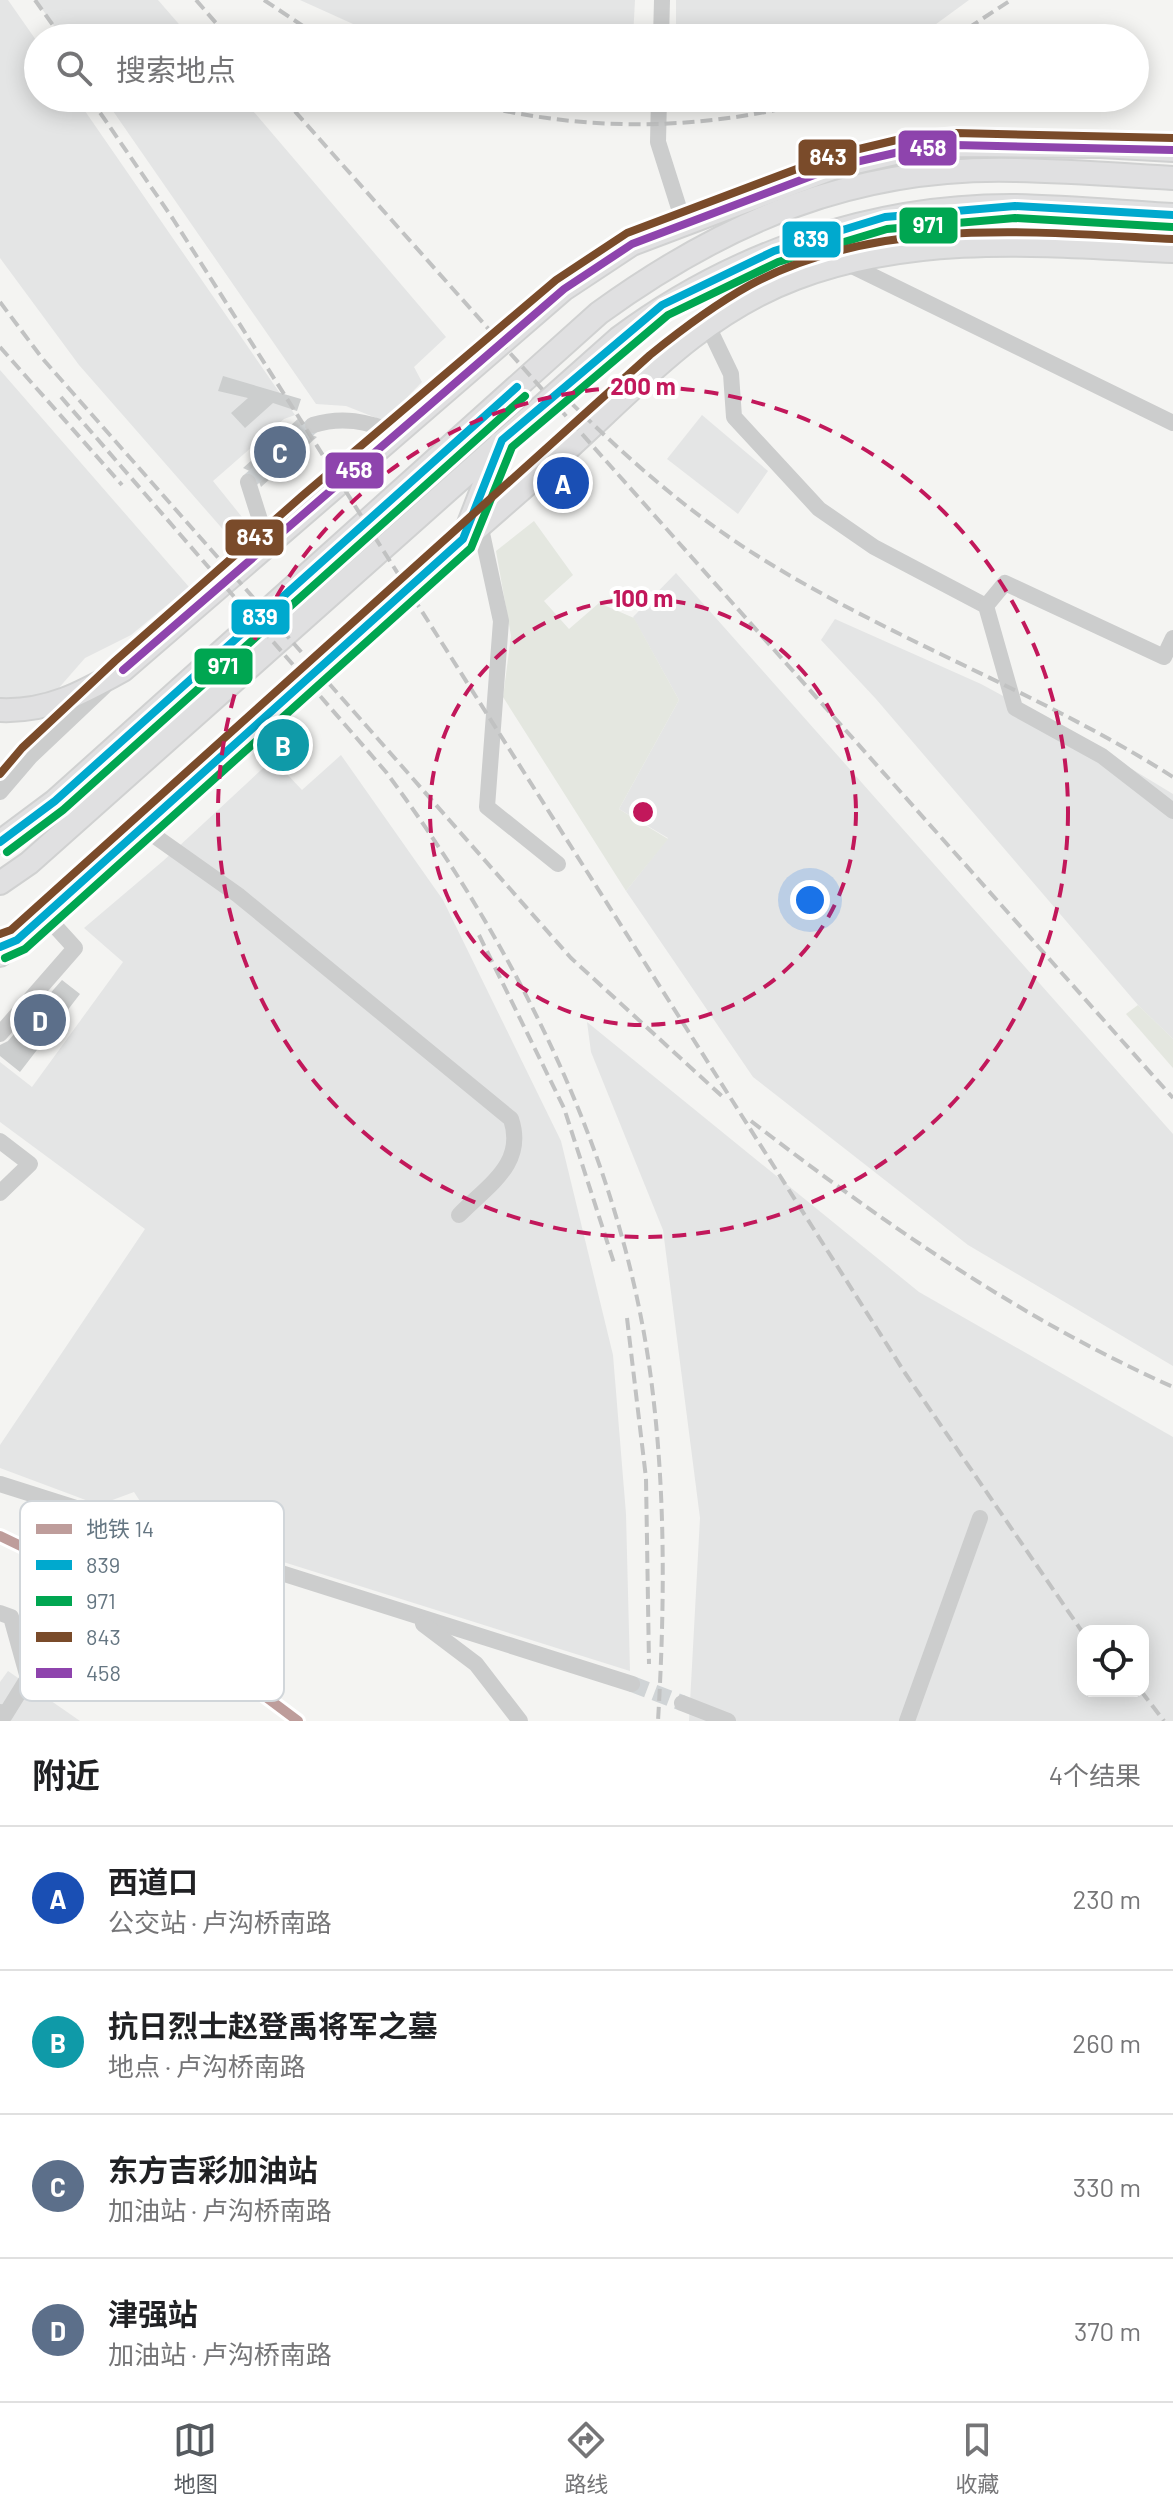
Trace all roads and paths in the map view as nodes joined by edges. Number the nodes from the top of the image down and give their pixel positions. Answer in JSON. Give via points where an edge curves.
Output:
{"nodes":[{"id":1,"x":662,"y":0,"type":"edge"},
{"id":2,"x":661,"y":24,"type":"edge"},
{"id":3,"x":659,"y":112,"type":"edge"},
{"id":4,"x":1173,"y":150,"type":"edge"},
{"id":5,"x":1173,"y":178,"type":"edge"},
{"id":6,"x":1173,"y":215,"type":"edge"},
{"id":7,"x":756,"y":220,"type":"junction"},
{"id":8,"x":684,"y":224,"type":"junction"},
{"id":9,"x":632,"y":244,"type":"junction"},
{"id":10,"x":1173,"y":251,"type":"edge"},
{"id":11,"x":846,"y":263,"type":"junction"},
{"id":12,"x":707,"y":324,"type":"junction"},
{"id":13,"x":1173,"y":423,"type":"edge"},
{"id":14,"x":313,"y":425,"type":"tunnel mouth"},
{"id":15,"x":395,"y":433,"type":"junction"},
{"id":16,"x":502,"y":440,"type":"junction"},
{"id":17,"x":248,"y":482,"type":"dead end"},
{"id":18,"x":472,"y":532,"type":"junction"},
{"id":19,"x":267,"y":542,"type":"junction"},
{"id":20,"x":986,"y":606,"type":"junction"},
{"id":21,"x":1173,"y":638,"type":"edge"},
{"id":22,"x":123,"y":670,"type":"junction"},
{"id":23,"x":0,"y":710,"type":"edge"},
{"id":24,"x":280,"y":727,"type":"dead end"},
{"id":25,"x":268,"y":738,"type":"dead end"},
{"id":26,"x":0,"y":792,"type":"edge"},
{"id":27,"x":1173,"y":811,"type":"edge"},
{"id":28,"x":142,"y":827,"type":"junction"},
{"id":29,"x":0,"y":842,"type":"edge"},
{"id":30,"x":558,"y":864,"type":"dead end"},
{"id":31,"x":0,"y":883,"type":"edge"},
{"id":32,"x":45,"y":915,"type":"junction"},
{"id":33,"x":6,"y":947,"type":"edge"},
{"id":34,"x":0,"y":1034,"type":"edge"},
{"id":35,"x":0,"y":1141,"type":"edge"},
{"id":36,"x":0,"y":1193,"type":"edge"},
{"id":37,"x":459,"y":1215,"type":"dead end"},
{"id":38,"x":0,"y":1484,"type":"edge"},
{"id":39,"x":53,"y":1501,"type":"edge"},
{"id":40,"x":980,"y":1518,"type":"dead end"},
{"id":41,"x":284,"y":1575,"type":"edge"},
{"id":42,"x":0,"y":1613,"type":"edge"},
{"id":43,"x":413,"y":1617,"type":"junction"},
{"id":44,"x":20,"y":1649,"type":"edge"},
{"id":45,"x":632,"y":1684,"type":"tunnel mouth"},
{"id":46,"x":20,"y":1692,"type":"edge"},
{"id":47,"x":682,"y":1703,"type":"tunnel mouth"},
{"id":48,"x":6,"y":1716,"type":"edge"},
{"id":49,"x":520,"y":1721,"type":"edge"},
{"id":50,"x":728,"y":1721,"type":"edge"},
{"id":51,"x":907,"y":1721,"type":"edge"}],
"edges":[{"from":1,"to":2,"type":"street"},
{"from":3,"to":8,"type":"street","via":[[658,142]]},
{"from":4,"to":8,"type":"highway","via":[[955,145],[908,150],[838,166]]},
{"from":5,"to":7,"type":"highway","via":[[1013,170],[935,173],[812,197]]},
{"from":6,"to":16,"type":"highway","via":[[1015,206],[946,209],[885,217],[774,251],[662,305]]},
{"from":7,"to":9,"type":"highway"},
{"from":7,"to":29,"type":"highway","via":[[647,278],[599,313],[67,791]]},
{"from":8,"to":9,"type":"highway"},
{"from":9,"to":15,"type":"highway","via":[[564,289]]},
{"from":10,"to":11,"type":"highway","via":[[993,242]]},
{"from":11,"to":12,"type":"highway","via":[[796,278]]},
{"from":11,"to":13,"type":"street"},
{"from":12,"to":18,"type":"highway"},
{"from":12,"to":20,"type":"street","via":[[731,374],[734,417],[819,509],[874,547]]},
{"from":14,"to":15,"type":"street","via":[[333,419],[358,421]]},
{"from":15,"to":19,"type":"highway"},
{"from":16,"to":18,"type":"highway"},
{"from":16,"to":31,"type":"highway","via":[[29,863]]},
{"from":17,"to":19,"type":"street"},
{"from":18,"to":28,"type":"highway"},
{"from":18,"to":30,"type":"street","via":[[501,621],[487,807]]},
{"from":19,"to":22,"type":"highway"},
{"from":20,"to":21,"type":"street","via":[[1005,583],[1164,657]]},
{"from":20,"to":27,"type":"street","via":[[1015,708],[1102,756]]},
{"from":22,"to":23,"type":"highway","via":[[46,708]]},
{"from":22,"to":26,"type":"street"},
{"from":24,"to":25,"type":"path","via":[[290,738],[283,745],[278,749]]},
{"from":28,"to":32,"type":"highway"},
{"from":28,"to":37,"type":"street","via":[[238,895],[511,1119],[517,1138],[514,1155]]},
{"from":32,"to":33,"type":"highway"},
{"from":32,"to":34,"type":"street","via":[[75,948]]},
{"from":35,"to":36,"type":"street","via":[[30,1164]]},
{"from":38,"to":39,"type":"street"},
{"from":40,"to":51,"type":"street"},
{"from":41,"to":43,"type":"street"},
{"from":42,"to":44,"type":"street","via":[[11,1617]]},
{"from":43,"to":45,"type":"street"},
{"from":43,"to":49,"type":"street","via":[[476,1664]]},
{"from":46,"to":48,"type":"street"},
{"from":47,"to":50,"type":"street"}]}
